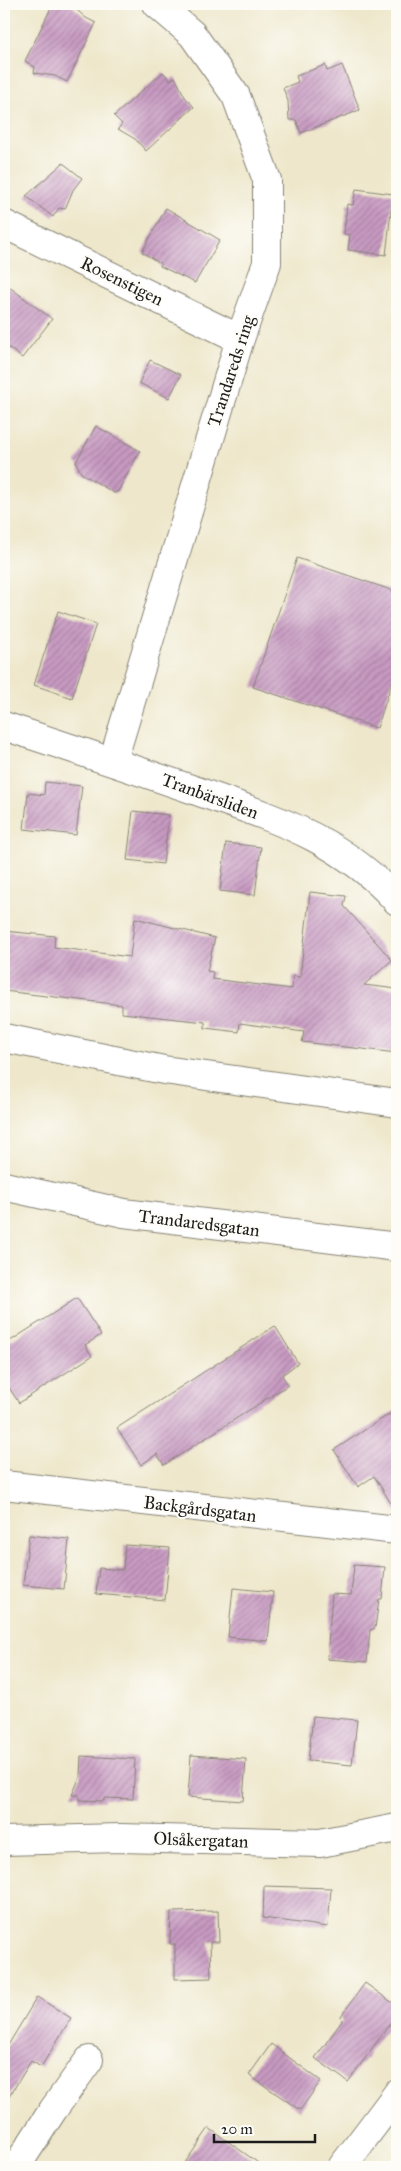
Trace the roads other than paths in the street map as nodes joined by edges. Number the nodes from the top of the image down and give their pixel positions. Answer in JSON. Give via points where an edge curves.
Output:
{"nodes":[{"id":1,"x":157,"y":4,"type":"edge"},
{"id":2,"x":4,"y":224,"type":"edge"},
{"id":3,"x":240,"y":339,"type":"junction"},
{"id":4,"x":4,"y":726,"type":"edge"},
{"id":5,"x":113,"y":761,"type":"junction"},
{"id":6,"x":397,"y":901,"type":"edge"},
{"id":7,"x":4,"y":1038,"type":"edge"},
{"id":8,"x":397,"y":1103,"type":"edge"},
{"id":9,"x":4,"y":1186,"type":"edge"},
{"id":10,"x":397,"y":1247,"type":"edge"},
{"id":11,"x":4,"y":1485,"type":"edge"},
{"id":12,"x":397,"y":1530,"type":"edge"},
{"id":13,"x":397,"y":1828,"type":"edge"},
{"id":14,"x":4,"y":1841,"type":"edge"},
{"id":15,"x":89,"y":2060,"type":"dead end"},
{"id":16,"x":397,"y":2094,"type":"edge"},
{"id":17,"x":16,"y":2167,"type":"edge"},
{"id":18,"x":342,"y":2167,"type":"edge"}],
"edges":[{"from":1,"to":3,"type":"street","name":"Trandareds ring","via":[[192,34],[236,96],[267,180],[267,263]]},
{"from":2,"to":3,"type":"street","name":"Rosenstigen"},
{"from":3,"to":5,"type":"street","name":"Trandareds ring"},
{"from":4,"to":5,"type":"street","name":"Tranbärsliden"},
{"from":5,"to":6,"type":"street","name":"Tranbärsliden","via":[[322,840],[359,865]]},
{"from":7,"to":8,"type":"street","via":[[164,1070]]},
{"from":9,"to":10,"type":"street","name":"Trandaredsgatan","via":[[124,1213]]},
{"from":11,"to":12,"type":"street","name":"Backgårdsgatan"},
{"from":13,"to":14,"type":"street","name":"Olsåkergatan","via":[[320,1843],[120,1838]]},
{"from":15,"to":17,"type":"street"},
{"from":16,"to":18,"type":"street"}]}
